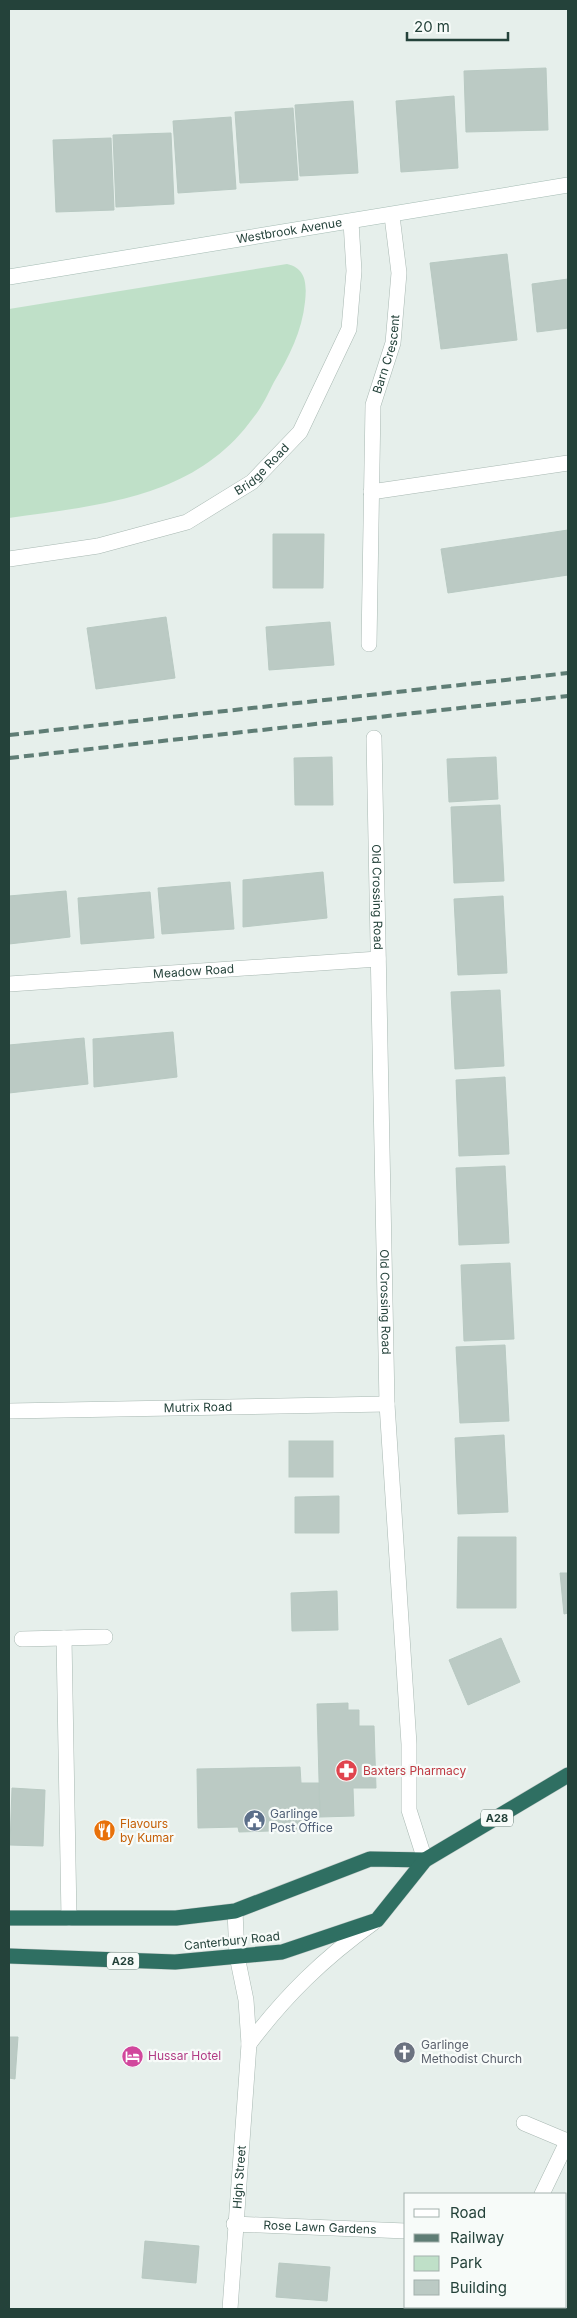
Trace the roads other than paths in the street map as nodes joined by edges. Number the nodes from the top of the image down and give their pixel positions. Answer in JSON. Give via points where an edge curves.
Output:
{"nodes":[{"id":1,"x":568,"y":186,"type":"edge"},
{"id":2,"x":392,"y":216,"type":"junction"},
{"id":3,"x":351,"y":222,"type":"junction"},
{"id":4,"x":9,"y":277,"type":"edge"},
{"id":5,"x":568,"y":463,"type":"edge"},
{"id":6,"x":371,"y":492,"type":"junction"},
{"id":7,"x":9,"y":559,"type":"edge"},
{"id":8,"x":369,"y":644,"type":"dead end"},
{"id":9,"x":374,"y":738,"type":"dead end"},
{"id":10,"x":378,"y":959,"type":"junction"},
{"id":11,"x":9,"y":984,"type":"edge"},
{"id":12,"x":387,"y":1404,"type":"junction"},
{"id":13,"x":9,"y":1411,"type":"edge"},
{"id":14,"x":105,"y":1637,"type":"dead end"},
{"id":15,"x":64,"y":1638,"type":"junction"},
{"id":16,"x":22,"y":1639,"type":"dead end"},
{"id":17,"x":568,"y":1775,"type":"edge"},
{"id":18,"x":425,"y":1860,"type":"junction"},
{"id":19,"x":235,"y":1911,"type":"junction"},
{"id":20,"x":9,"y":1918,"type":"edge"},
{"id":21,"x":69,"y":1918,"type":"junction"},
{"id":22,"x":377,"y":1920,"type":"junction"},
{"id":23,"x":9,"y":1956,"type":"edge"},
{"id":24,"x":237,"y":1956,"type":"junction"},
{"id":25,"x":249,"y":2044,"type":"junction"},
{"id":26,"x":524,"y":2123,"type":"dead end"},
{"id":27,"x":568,"y":2140,"type":"edge"},
{"id":28,"x":542,"y":2193,"type":"edge"},
{"id":29,"x":234,"y":2224,"type":"junction"},
{"id":30,"x":404,"y":2231,"type":"edge"},
{"id":31,"x":230,"y":2309,"type":"edge"}],
"edges":[{"from":1,"to":2,"type":"street","name":"Westbrook Avenue"},
{"from":2,"to":3,"type":"street","name":"Westbrook Avenue"},
{"from":2,"to":6,"type":"street","name":"Barn Crescent","via":[[399,273],[393,343],[373,405]]},
{"from":3,"to":4,"type":"street","name":"Westbrook Avenue"},
{"from":3,"to":7,"type":"street","name":"Bridge Road","via":[[354,271],[349,329],[300,432],[252,482],[187,522],[98,546]]},
{"from":5,"to":6,"type":"street"},
{"from":6,"to":8,"type":"street","name":"Barn Crescent"},
{"from":9,"to":10,"type":"street","name":"Old Crossing Road"},
{"from":10,"to":11,"type":"street","name":"Meadow Road"},
{"from":10,"to":12,"type":"street","name":"Old Crossing Road"},
{"from":12,"to":13,"type":"street","name":"Mutrix Road"},
{"from":12,"to":18,"type":"street","name":"Old Crossing Road","via":[[409,1744],[409,1810]]},
{"from":14,"to":15,"type":"street"},
{"from":15,"to":16,"type":"street"},
{"from":15,"to":21,"type":"street"},
{"from":17,"to":18,"type":"highway","number":"A28"},
{"from":18,"to":19,"type":"highway","via":[[370,1859]]},
{"from":18,"to":22,"type":"highway","number":"A28"},
{"from":19,"to":21,"type":"highway","via":[[176,1918]]},
{"from":19,"to":24,"type":"street","name":"High Street"},
{"from":20,"to":21,"type":"highway"},
{"from":22,"to":24,"type":"highway","name":"Canterbury Road","number":"A28","via":[[282,1952]]},
{"from":22,"to":25,"type":"street","via":[[302,1980]]},
{"from":23,"to":24,"type":"highway","name":"Canterbury Road","number":"A28","via":[[175,1962]]},
{"from":24,"to":25,"type":"street","name":"High Street","via":[[246,2000]]},
{"from":25,"to":29,"type":"street","name":"High Street"},
{"from":26,"to":27,"type":"street"},
{"from":27,"to":28,"type":"street"},
{"from":29,"to":30,"type":"street","name":"Rose Lawn Gardens"},
{"from":29,"to":31,"type":"street","name":"High Street"}]}
